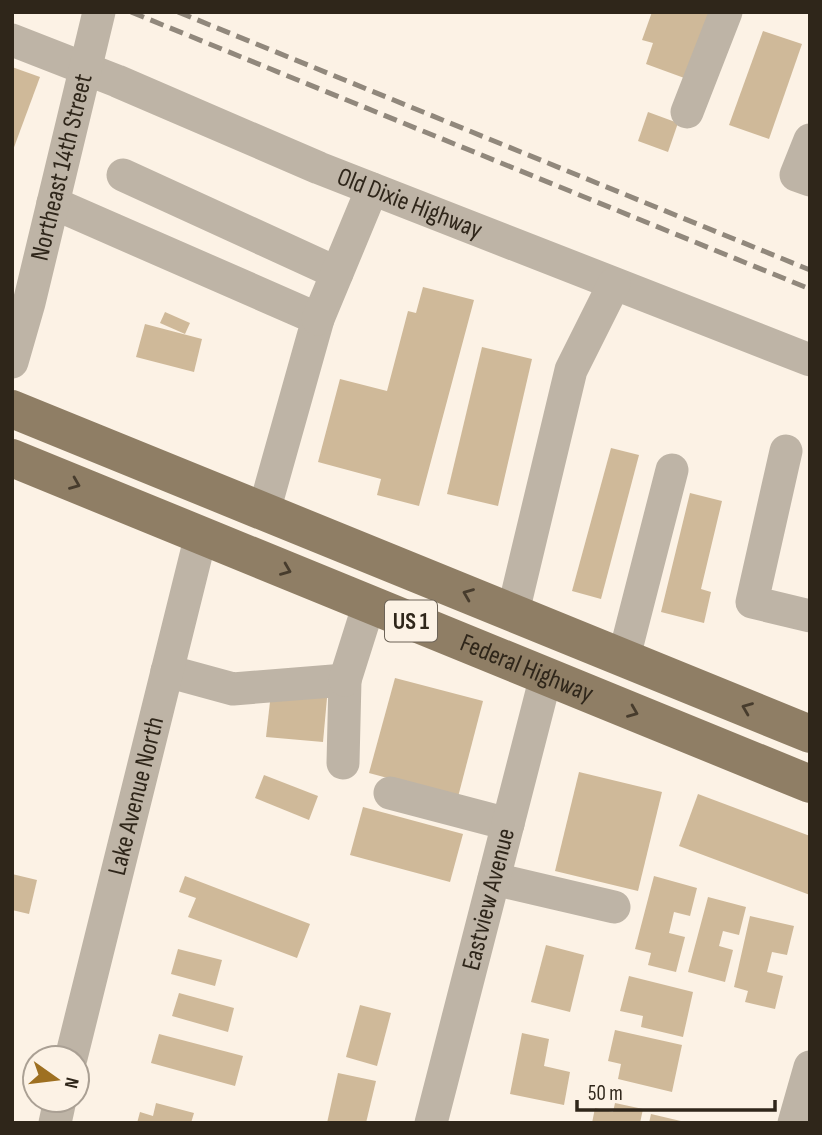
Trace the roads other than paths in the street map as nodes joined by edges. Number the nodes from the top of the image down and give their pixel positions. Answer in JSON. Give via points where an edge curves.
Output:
{"nodes":[{"id":1,"x":99,"y":12,"type":"edge"},
{"id":2,"x":726,"y":12,"type":"edge"},
{"id":3,"x":12,"y":40,"type":"edge"},
{"id":4,"x":85,"y":69,"type":"junction"},
{"id":5,"x":687,"y":112,"type":"dead end"},
{"id":6,"x":810,"y":139,"type":"edge"},
{"id":7,"x":123,"y":175,"type":"dead end"},
{"id":8,"x":810,"y":180,"type":"edge"},
{"id":9,"x":372,"y":189,"type":"junction"},
{"id":10,"x":53,"y":203,"type":"junction"},
{"id":11,"x":337,"y":273,"type":"junction"},
{"id":12,"x":614,"y":284,"type":"junction"},
{"id":13,"x":21,"y":300,"type":"edge"},
{"id":14,"x":318,"y":319,"type":"junction"},
{"id":15,"x":810,"y":360,"type":"edge"},
{"id":16,"x":12,"y":362,"type":"edge"},
{"id":17,"x":12,"y":409,"type":"edge"},
{"id":18,"x":786,"y":451,"type":"dead end"},
{"id":19,"x":12,"y":458,"type":"edge"},
{"id":20,"x":672,"y":470,"type":"dead end"},
{"id":21,"x":264,"y":511,"type":"junction"},
{"id":22,"x":201,"y":535,"type":"junction"},
{"id":23,"x":369,"y":604,"type":"junction"},
{"id":24,"x":513,"y":612,"type":"junction"},
{"id":25,"x":810,"y":616,"type":"edge"},
{"id":26,"x":624,"y":657,"type":"junction"},
{"id":27,"x":167,"y":671,"type":"junction"},
{"id":28,"x":546,"y":676,"type":"junction"},
{"id":29,"x":345,"y":680,"type":"junction"},
{"id":30,"x":810,"y":734,"type":"edge"},
{"id":31,"x":343,"y":763,"type":"dead end"},
{"id":32,"x":810,"y":784,"type":"edge"},
{"id":33,"x":390,"y":793,"type":"dead end"},
{"id":34,"x":508,"y":824,"type":"junction"},
{"id":35,"x":494,"y":879,"type":"junction"},
{"id":36,"x":614,"y":907,"type":"dead end"},
{"id":37,"x":74,"y":1044,"type":"edge"},
{"id":38,"x":810,"y":1067,"type":"edge"},
{"id":39,"x":431,"y":1123,"type":"edge"},
{"id":40,"x":794,"y":1123,"type":"edge"}],
"edges":[{"from":1,"to":4,"type":"street","name":"Northeast 14th Street"},
{"from":2,"to":5,"type":"street"},
{"from":3,"to":4,"type":"street","name":"Old Dixie Highway"},
{"from":4,"to":9,"type":"street","name":"Old Dixie Highway"},
{"from":4,"to":10,"type":"street","name":"Northeast 14th Street"},
{"from":6,"to":8,"type":"street","via":[[796,175]]},
{"from":7,"to":11,"type":"street"},
{"from":9,"to":11,"type":"street"},
{"from":9,"to":12,"type":"street","name":"Old Dixie Highway"},
{"from":10,"to":13,"type":"street","name":"Northeast 14th Street"},
{"from":10,"to":14,"type":"street"},
{"from":11,"to":14,"type":"street"},
{"from":12,"to":15,"type":"street","name":"Old Dixie Highway"},
{"from":12,"to":24,"type":"street","via":[[571,370]]},
{"from":13,"to":16,"type":"street","name":"Northeast 14th Street"},
{"from":14,"to":21,"type":"street"},
{"from":17,"to":21,"type":"main road","name":"Federal Highway","number":"US 1"},
{"from":18,"to":25,"type":"street","via":[[752,602]]},
{"from":19,"to":22,"type":"main road","name":"Federal Highway","number":"US 1","one_way":true},
{"from":20,"to":26,"type":"street"},
{"from":24,"to":21,"type":"main road","name":"Federal Highway","number":"US 1","one_way":true},
{"from":22,"to":23,"type":"main road","name":"Federal Highway","number":"US 1","one_way":true},
{"from":22,"to":27,"type":"street","name":"Lake Avenue North"},
{"from":23,"to":28,"type":"main road","name":"Federal Highway","number":"US 1"},
{"from":23,"to":29,"type":"street"},
{"from":24,"to":26,"type":"main road","name":"Federal Highway","number":"US 1"},
{"from":26,"to":28,"type":"main road"},
{"from":30,"to":26,"type":"main road","name":"Federal Highway","number":"US 1","one_way":true},
{"from":27,"to":29,"type":"street","via":[[233,689]]},
{"from":27,"to":37,"type":"street","name":"Lake Avenue North"},
{"from":28,"to":32,"type":"main road","name":"Federal Highway","number":"US 1","one_way":true},
{"from":28,"to":34,"type":"street","name":"Eastview Avenue"},
{"from":29,"to":31,"type":"street"},
{"from":33,"to":34,"type":"street"},
{"from":34,"to":35,"type":"street","name":"Eastview Avenue"},
{"from":35,"to":36,"type":"street"},
{"from":35,"to":39,"type":"street","name":"Eastview Avenue"},
{"from":38,"to":40,"type":"street"}]}
